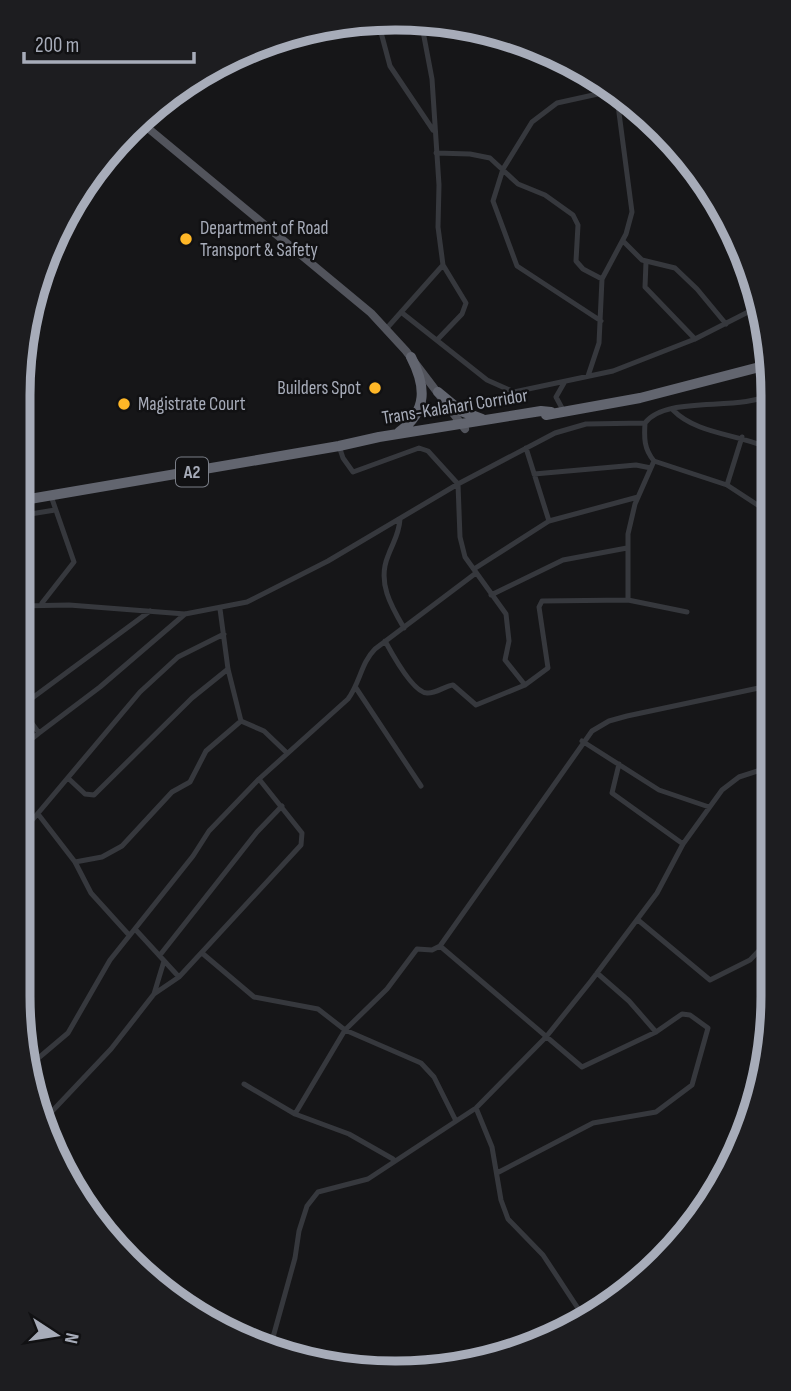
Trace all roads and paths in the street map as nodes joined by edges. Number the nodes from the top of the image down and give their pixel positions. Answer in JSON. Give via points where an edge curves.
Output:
{"nodes":[{"id":1,"x":381,"y":31,"type":"edge"},
{"id":2,"x":423,"y":31,"type":"edge"},
{"id":3,"x":602,"y":94,"type":"edge"},
{"id":4,"x":618,"y":105,"type":"edge"},
{"id":5,"x":147,"y":127,"type":"edge"},
{"id":6,"x":433,"y":131,"type":"junction"},
{"id":7,"x":436,"y":153,"type":"junction"},
{"id":8,"x":503,"y":169,"type":"junction"},
{"id":9,"x":623,"y":241,"type":"junction"},
{"id":10,"x":646,"y":262,"type":"junction"},
{"id":11,"x":443,"y":265,"type":"junction"},
{"id":12,"x":603,"y":279,"type":"junction"},
{"id":13,"x":751,"y":311,"type":"edge"},
{"id":14,"x":401,"y":312,"type":"junction"},
{"id":15,"x":601,"y":321,"type":"junction"},
{"id":16,"x":726,"y":324,"type":"junction"},
{"id":17,"x":387,"y":328,"type":"junction"},
{"id":18,"x":695,"y":339,"type":"junction"},
{"id":19,"x":438,"y":340,"type":"junction"},
{"id":20,"x":411,"y":357,"type":"junction"},
{"id":21,"x":760,"y":372,"type":"edge"},
{"id":22,"x":588,"y":376,"type":"junction"},
{"id":23,"x":566,"y":382,"type":"junction"},
{"id":24,"x":438,"y":392,"type":"junction"},
{"id":25,"x":761,"y":399,"type":"edge"},
{"id":26,"x":563,"y":410,"type":"junction"},
{"id":27,"x":673,"y":410,"type":"junction"},
{"id":28,"x":551,"y":412,"type":"junction"},
{"id":29,"x":486,"y":420,"type":"junction"},
{"id":30,"x":645,"y":423,"type":"junction"},
{"id":31,"x":463,"y":426,"type":"junction"},
{"id":32,"x":396,"y":434,"type":"junction"},
{"id":33,"x":742,"y":437,"type":"junction"},
{"id":34,"x":366,"y":441,"type":"junction"},
{"id":35,"x":761,"y":443,"type":"edge"},
{"id":36,"x":339,"y":446,"type":"junction"},
{"id":37,"x":526,"y":448,"type":"junction"},
{"id":38,"x":654,"y":461,"type":"junction"},
{"id":39,"x":651,"y":468,"type":"junction"},
{"id":40,"x":534,"y":474,"type":"junction"},
{"id":41,"x":458,"y":484,"type":"junction"},
{"id":42,"x":727,"y":485,"type":"junction"},
{"id":43,"x":51,"y":496,"type":"junction"},
{"id":44,"x":638,"y":498,"type":"junction"},
{"id":45,"x":30,"y":499,"type":"edge"},
{"id":46,"x":761,"y":507,"type":"edge"},
{"id":47,"x":55,"y":510,"type":"junction"},
{"id":48,"x":30,"y":514,"type":"edge"},
{"id":49,"x":400,"y":519,"type":"junction"},
{"id":50,"x":549,"y":521,"type":"junction"},
{"id":51,"x":626,"y":548,"type":"junction"},
{"id":52,"x":475,"y":571,"type":"junction"},
{"id":53,"x":491,"y":595,"type":"junction"},
{"id":54,"x":628,"y":600,"type":"junction"},
{"id":55,"x":41,"y":603,"type":"junction"},
{"id":56,"x":30,"y":604,"type":"edge"},
{"id":57,"x":220,"y":609,"type":"junction"},
{"id":58,"x":151,"y":610,"type":"junction"},
{"id":59,"x":687,"y":612,"type":"dead end"},
{"id":60,"x":185,"y":614,"type":"junction"},
{"id":61,"x":404,"y":628,"type":"junction"},
{"id":62,"x":224,"y":634,"type":"junction"},
{"id":63,"x":384,"y":641,"type":"junction"},
{"id":64,"x":228,"y":668,"type":"junction"},
{"id":65,"x":525,"y":685,"type":"junction"},
{"id":66,"x":356,"y":688,"type":"junction"},
{"id":67,"x":761,"y":688,"type":"edge"},
{"id":68,"x":30,"y":700,"type":"edge"},
{"id":69,"x":241,"y":721,"type":"junction"},
{"id":70,"x":30,"y":722,"type":"edge"},
{"id":71,"x":39,"y":733,"type":"junction"},
{"id":72,"x":30,"y":740,"type":"edge"},
{"id":73,"x":582,"y":741,"type":"junction"},
{"id":74,"x":287,"y":753,"type":"junction"},
{"id":75,"x":618,"y":764,"type":"junction"},
{"id":76,"x":761,"y":769,"type":"edge"},
{"id":77,"x":69,"y":779,"type":"junction"},
{"id":78,"x":259,"y":779,"type":"junction"},
{"id":79,"x":421,"y":786,"type":"dead end"},
{"id":80,"x":282,"y":806,"type":"junction"},
{"id":81,"x":709,"y":807,"type":"junction"},
{"id":82,"x":38,"y":814,"type":"junction"},
{"id":83,"x":30,"y":823,"type":"edge"},
{"id":84,"x":683,"y":844,"type":"junction"},
{"id":85,"x":75,"y":862,"type":"junction"},
{"id":86,"x":638,"y":920,"type":"junction"},
{"id":87,"x":135,"y":929,"type":"junction"},
{"id":88,"x":129,"y":935,"type":"junction"},
{"id":89,"x":440,"y":946,"type":"junction"},
{"id":90,"x":761,"y":949,"type":"edge"},
{"id":91,"x":202,"y":953,"type":"junction"},
{"id":92,"x":160,"y":955,"type":"junction"},
{"id":93,"x":164,"y":961,"type":"junction"},
{"id":94,"x":597,"y":973,"type":"junction"},
{"id":95,"x":179,"y":977,"type":"junction"},
{"id":96,"x":154,"y":994,"type":"junction"},
{"id":97,"x":345,"y":1030,"type":"junction"},
{"id":98,"x":656,"y":1032,"type":"junction"},
{"id":99,"x":546,"y":1037,"type":"junction"},
{"id":100,"x":36,"y":1060,"type":"edge"},
{"id":101,"x":244,"y":1084,"type":"dead end"},
{"id":102,"x":475,"y":1108,"type":"junction"},
{"id":103,"x":49,"y":1114,"type":"edge"},
{"id":104,"x":295,"y":1115,"type":"junction"},
{"id":105,"x":455,"y":1119,"type":"junction"},
{"id":106,"x":393,"y":1159,"type":"junction"},
{"id":107,"x":497,"y":1173,"type":"junction"},
{"id":108,"x":580,"y":1311,"type":"edge"},
{"id":109,"x":272,"y":1340,"type":"edge"}],
"edges":[{"from":1,"to":6,"type":"street","via":[[390,66],[422,108]]},
{"from":2,"to":6,"type":"street","via":[[432,79]]},
{"from":3,"to":8,"type":"street","via":[[550,107],[525,130]]},
{"from":4,"to":9,"type":"street","via":[[631,205]]},
{"from":5,"to":17,"type":"main road"},
{"from":6,"to":7,"type":"street"},
{"from":7,"to":8,"type":"street","via":[[480,155]]},
{"from":7,"to":11,"type":"street"},
{"from":8,"to":12,"type":"street","via":[[523,187],[545,195],[573,215],[578,225],[576,261]]},
{"from":8,"to":15,"type":"street","via":[[493,208],[504,224],[513,261]]},
{"from":9,"to":10,"type":"street"},
{"from":9,"to":12,"type":"street"},
{"from":10,"to":16,"type":"street","via":[[675,268]]},
{"from":10,"to":18,"type":"street","via":[[645,287]]},
{"from":11,"to":14,"type":"street"},
{"from":11,"to":19,"type":"street","via":[[465,298],[466,309]]},
{"from":12,"to":15,"type":"street"},
{"from":13,"to":16,"type":"street"},
{"from":14,"to":17,"type":"street"},
{"from":14,"to":19,"type":"street"},
{"from":15,"to":22,"type":"street"},
{"from":16,"to":18,"type":"street"},
{"from":17,"to":20,"type":"main road"},
{"from":18,"to":22,"type":"street"},
{"from":19,"to":23,"type":"street","via":[[488,380],[514,392]]},
{"from":20,"to":24,"type":"main road"},
{"from":20,"to":32,"type":"highway","via":[[422,380],[422,402],[411,422]]},
{"from":21,"to":26,"type":"highway","name":"Trans-Kalahari Corridor","number":"A2"},
{"from":22,"to":23,"type":"street"},
{"from":23,"to":26,"type":"street","via":[[556,397]]},
{"from":24,"to":29,"type":"highway","via":[[461,411]]},
{"from":24,"to":31,"type":"main road"},
{"from":25,"to":27,"type":"street"},
{"from":26,"to":28,"type":"highway","name":"Trans-Kalahari Corridor","number":"A2"},
{"from":27,"to":30,"type":"street","via":[[660,411]]},
{"from":27,"to":33,"type":"street","via":[[694,424]]},
{"from":28,"to":29,"type":"highway","name":"Trans-Kalahari Corridor","number":"A2"},
{"from":28,"to":31,"type":"highway","name":"Trans-Kalahari Corridor","number":"A2"},
{"from":29,"to":31,"type":"highway","name":"Trans-Kalahari Corridor","number":"A2"},
{"from":30,"to":37,"type":"street","via":[[586,424]]},
{"from":30,"to":38,"type":"street","via":[[647,452]]},
{"from":31,"to":32,"type":"highway","name":"Trans-Kalahari Corridor","number":"A2"},
{"from":31,"to":34,"type":"highway","name":"Trans-Kalahari Corridor","number":"A2"},
{"from":32,"to":34,"type":"highway","name":"Trans-Kalahari Corridor","number":"A2"},
{"from":33,"to":35,"type":"street"},
{"from":33,"to":42,"type":"street"},
{"from":34,"to":36,"type":"highway","name":"Trans-Kalahari Corridor","number":"A2"},
{"from":36,"to":41,"type":"street","via":[[349,469],[357,472],[424,449]]},
{"from":36,"to":43,"type":"highway","name":"Trans-Kalahari Corridor","number":"A2"},
{"from":37,"to":40,"type":"street"},
{"from":37,"to":41,"type":"street"},
{"from":38,"to":39,"type":"street"},
{"from":38,"to":42,"type":"street"},
{"from":39,"to":40,"type":"street","via":[[636,465]]},
{"from":39,"to":44,"type":"street"},
{"from":40,"to":50,"type":"street"},
{"from":41,"to":49,"type":"street"},
{"from":41,"to":52,"type":"street","via":[[460,537]]},
{"from":42,"to":46,"type":"street"},
{"from":43,"to":45,"type":"highway","name":"Trans-Kalahari Corridor","number":"A2"},
{"from":43,"to":47,"type":"street"},
{"from":44,"to":50,"type":"street"},
{"from":44,"to":51,"type":"street"},
{"from":47,"to":48,"type":"street"},
{"from":47,"to":55,"type":"street","via":[[74,562]]},
{"from":49,"to":57,"type":"street","via":[[274,590]]},
{"from":49,"to":61,"type":"street","via":[[387,557],[385,588]]},
{"from":50,"to":52,"type":"street"},
{"from":51,"to":53,"type":"street","via":[[563,560]]},
{"from":51,"to":54,"type":"street"},
{"from":52,"to":53,"type":"street"},
{"from":52,"to":61,"type":"street"},
{"from":53,"to":65,"type":"street","via":[[506,614],[509,641],[505,660]]},
{"from":54,"to":59,"type":"street"},
{"from":54,"to":65,"type":"street","via":[[542,601],[539,607],[548,668]]},
{"from":55,"to":56,"type":"street"},
{"from":55,"to":58,"type":"street"},
{"from":57,"to":60,"type":"street"},
{"from":57,"to":62,"type":"street"},
{"from":58,"to":60,"type":"street"},
{"from":58,"to":68,"type":"street"},
{"from":60,"to":71,"type":"street"},
{"from":61,"to":63,"type":"street"},
{"from":62,"to":64,"type":"street"},
{"from":62,"to":77,"type":"street","via":[[178,657],[140,692]]},
{"from":63,"to":65,"type":"street","via":[[398,665],[424,693],[453,685],[476,705]]},
{"from":63,"to":66,"type":"street","via":[[364,661]]},
{"from":64,"to":69,"type":"street"},
{"from":64,"to":77,"type":"street","via":[[94,796]]},
{"from":66,"to":74,"type":"street"},
{"from":66,"to":79,"type":"street"},
{"from":67,"to":73,"type":"street","via":[[609,721]]},
{"from":69,"to":74,"type":"street","via":[[264,731]]},
{"from":69,"to":85,"type":"street","via":[[206,751],[190,782],[172,792],[122,846],[102,858]]},
{"from":70,"to":71,"type":"street"},
{"from":71,"to":72,"type":"street"},
{"from":73,"to":75,"type":"street"},
{"from":73,"to":89,"type":"street"},
{"from":74,"to":78,"type":"street"},
{"from":75,"to":81,"type":"street","via":[[659,789]]},
{"from":75,"to":84,"type":"street","via":[[612,793]]},
{"from":76,"to":81,"type":"street","via":[[730,782]]},
{"from":77,"to":82,"type":"street"},
{"from":78,"to":80,"type":"street"},
{"from":78,"to":87,"type":"street","via":[[209,831]]},
{"from":80,"to":91,"type":"street","via":[[302,833],[303,842]]},
{"from":80,"to":92,"type":"street"},
{"from":81,"to":84,"type":"street"},
{"from":82,"to":83,"type":"street"},
{"from":82,"to":85,"type":"street"},
{"from":84,"to":86,"type":"street"},
{"from":85,"to":88,"type":"street","via":[[91,893]]},
{"from":86,"to":90,"type":"street","via":[[710,980],[750,960]]},
{"from":86,"to":94,"type":"street"},
{"from":87,"to":88,"type":"street"},
{"from":87,"to":92,"type":"street"},
{"from":88,"to":100,"type":"street","via":[[68,1033]]},
{"from":89,"to":97,"type":"street","via":[[417,949],[387,989]]},
{"from":89,"to":99,"type":"street"},
{"from":91,"to":95,"type":"street"},
{"from":91,"to":97,"type":"street","via":[[254,997],[318,1009]]},
{"from":92,"to":93,"type":"street"},
{"from":93,"to":95,"type":"street"},
{"from":93,"to":96,"type":"street"},
{"from":94,"to":98,"type":"street"},
{"from":94,"to":99,"type":"street"},
{"from":95,"to":96,"type":"street"},
{"from":96,"to":103,"type":"street","via":[[111,1049]]},
{"from":97,"to":104,"type":"street"},
{"from":97,"to":105,"type":"street","via":[[421,1063],[434,1077]]},
{"from":98,"to":99,"type":"street","via":[[584,1068]]},
{"from":98,"to":107,"type":"street","via":[[682,1014],[706,1025],[708,1032],[692,1086],[656,1112],[593,1123]]},
{"from":99,"to":102,"type":"street"},
{"from":101,"to":104,"type":"street"},
{"from":102,"to":105,"type":"street"},
{"from":102,"to":107,"type":"street","via":[[489,1137]]},
{"from":104,"to":106,"type":"street","via":[[349,1134]]},
{"from":105,"to":106,"type":"street"},
{"from":106,"to":109,"type":"street","via":[[368,1179],[318,1192],[307,1206]]},
{"from":107,"to":108,"type":"street","via":[[508,1219],[543,1255]]}]}
